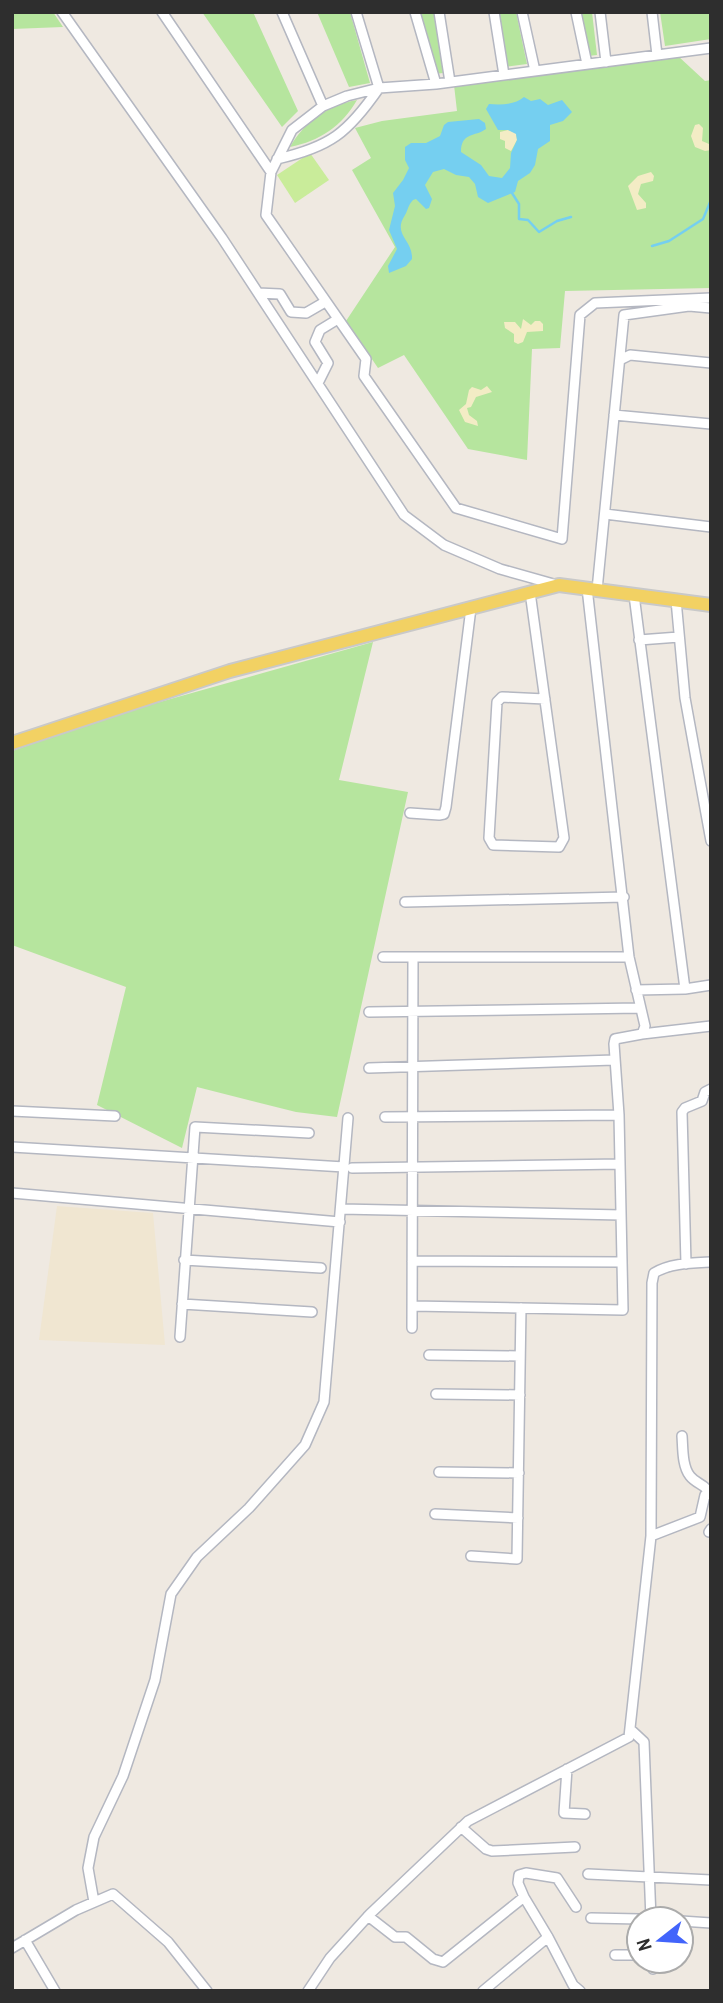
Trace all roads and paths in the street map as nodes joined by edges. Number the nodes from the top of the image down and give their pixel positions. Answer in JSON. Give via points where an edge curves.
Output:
{"nodes":[{"id":1,"x":62,"y":12,"type":"edge"},
{"id":2,"x":162,"y":12,"type":"edge"},
{"id":3,"x":282,"y":12,"type":"edge"},
{"id":4,"x":356,"y":12,"type":"edge"},
{"id":5,"x":415,"y":12,"type":"edge"},
{"id":6,"x":439,"y":12,"type":"edge"},
{"id":7,"x":494,"y":12,"type":"edge"},
{"id":8,"x":522,"y":12,"type":"edge"},
{"id":9,"x":576,"y":12,"type":"edge"},
{"id":10,"x":600,"y":12,"type":"edge"},
{"id":11,"x":652,"y":12,"type":"edge"},
{"id":12,"x":711,"y":48,"type":"edge"},
{"id":13,"x":657,"y":55,"type":"junction"},
{"id":14,"x":606,"y":62,"type":"junction"},
{"id":15,"x":587,"y":64,"type":"junction"},
{"id":16,"x":535,"y":71,"type":"junction"},
{"id":17,"x":504,"y":75,"type":"junction"},
{"id":18,"x":450,"y":82,"type":"junction"},
{"id":19,"x":436,"y":84,"type":"junction"},
{"id":20,"x":379,"y":88,"type":"junction"},
{"id":21,"x":323,"y":106,"type":"junction"},
{"id":22,"x":277,"y":159,"type":"junction"},
{"id":23,"x":271,"y":172,"type":"junction"},
{"id":24,"x":258,"y":293,"type":"junction"},
{"id":25,"x":711,"y":298,"type":"edge"},
{"id":26,"x":326,"y":302,"type":"junction"},
{"id":27,"x":711,"y":308,"type":"edge"},
{"id":28,"x":338,"y":319,"type":"junction"},
{"id":29,"x":620,"y":360,"type":"junction"},
{"id":30,"x":711,"y":363,"type":"edge"},
{"id":31,"x":318,"y":383,"type":"junction"},
{"id":32,"x":614,"y":415,"type":"junction"},
{"id":33,"x":711,"y":424,"type":"edge"},
{"id":34,"x":605,"y":514,"type":"junction"},
{"id":35,"x":711,"y":527,"type":"edge"},
{"id":36,"x":559,"y":585,"type":"junction"},
{"id":37,"x":592,"y":589,"type":"junction"},
{"id":38,"x":530,"y":592,"type":"junction"},
{"id":39,"x":634,"y":595,"type":"junction"},
{"id":40,"x":676,"y":600,"type":"junction"},
{"id":41,"x":711,"y":605,"type":"edge"},
{"id":42,"x":471,"y":608,"type":"junction"},
{"id":43,"x":679,"y":637,"type":"junction"},
{"id":44,"x":639,"y":640,"type":"junction"},
{"id":45,"x":545,"y":699,"type":"junction"},
{"id":46,"x":12,"y":743,"type":"edge"},
{"id":47,"x":410,"y":813,"type":"dead end"},
{"id":48,"x":711,"y":841,"type":"edge"},
{"id":49,"x":624,"y":897,"type":"junction"},
{"id":50,"x":405,"y":902,"type":"dead end"},
{"id":51,"x":383,"y":957,"type":"dead end"},
{"id":52,"x":413,"y":957,"type":"junction"},
{"id":53,"x":629,"y":957,"type":"junction"},
{"id":54,"x":711,"y":985,"type":"edge"},
{"id":55,"x":685,"y":989,"type":"junction"},
{"id":56,"x":636,"y":990,"type":"junction"},
{"id":57,"x":640,"y":1008,"type":"junction"},
{"id":58,"x":369,"y":1012,"type":"dead end"},
{"id":59,"x":412,"y":1012,"type":"junction"},
{"id":60,"x":711,"y":1026,"type":"edge"},
{"id":61,"x":642,"y":1034,"type":"junction"},
{"id":62,"x":614,"y":1060,"type":"junction"},
{"id":63,"x":411,"y":1066,"type":"junction"},
{"id":64,"x":369,"y":1068,"type":"dead end"},
{"id":65,"x":711,"y":1089,"type":"edge"},
{"id":66,"x":12,"y":1111,"type":"edge"},
{"id":67,"x":619,"y":1115,"type":"junction"},
{"id":68,"x":115,"y":1116,"type":"dead end"},
{"id":69,"x":411,"y":1116,"type":"junction"},
{"id":70,"x":385,"y":1117,"type":"dead end"},
{"id":71,"x":348,"y":1118,"type":"dead end"},
{"id":72,"x":309,"y":1133,"type":"dead end"},
{"id":73,"x":12,"y":1147,"type":"edge"},
{"id":74,"x":194,"y":1158,"type":"junction"},
{"id":75,"x":620,"y":1164,"type":"junction"},
{"id":76,"x":348,"y":1168,"type":"junction"},
{"id":77,"x":411,"y":1169,"type":"junction"},
{"id":78,"x":12,"y":1193,"type":"edge"},
{"id":79,"x":190,"y":1208,"type":"junction"},
{"id":80,"x":341,"y":1209,"type":"junction"},
{"id":81,"x":412,"y":1210,"type":"junction"},
{"id":82,"x":621,"y":1215,"type":"junction"},
{"id":83,"x":340,"y":1223,"type":"junction"},
{"id":84,"x":184,"y":1260,"type":"junction"},
{"id":85,"x":412,"y":1261,"type":"junction"},
{"id":86,"x":622,"y":1262,"type":"junction"},
{"id":87,"x":711,"y":1262,"type":"edge"},
{"id":88,"x":686,"y":1264,"type":"junction"},
{"id":89,"x":321,"y":1268,"type":"dead end"},
{"id":90,"x":182,"y":1304,"type":"junction"},
{"id":91,"x":412,"y":1306,"type":"junction"},
{"id":92,"x":521,"y":1308,"type":"junction"},
{"id":93,"x":312,"y":1312,"type":"dead end"},
{"id":94,"x":412,"y":1328,"type":"dead end"},
{"id":95,"x":180,"y":1337,"type":"dead end"},
{"id":96,"x":429,"y":1355,"type":"dead end"},
{"id":97,"x":520,"y":1356,"type":"junction"},
{"id":98,"x":436,"y":1394,"type":"dead end"},
{"id":99,"x":520,"y":1395,"type":"junction"},
{"id":100,"x":682,"y":1436,"type":"dead end"},
{"id":101,"x":439,"y":1472,"type":"dead end"},
{"id":102,"x":519,"y":1473,"type":"junction"},
{"id":103,"x":710,"y":1493,"type":"edge"},
{"id":104,"x":435,"y":1514,"type":"dead end"},
{"id":105,"x":518,"y":1518,"type":"junction"},
{"id":106,"x":651,"y":1536,"type":"junction"},
{"id":107,"x":471,"y":1556,"type":"dead end"},
{"id":108,"x":630,"y":1728,"type":"junction"},
{"id":109,"x":567,"y":1769,"type":"junction"},
{"id":110,"x":585,"y":1814,"type":"dead end"},
{"id":111,"x":461,"y":1827,"type":"junction"},
{"id":112,"x":575,"y":1847,"type":"dead end"},
{"id":113,"x":588,"y":1874,"type":"dead end"},
{"id":114,"x":650,"y":1875,"type":"junction"},
{"id":115,"x":711,"y":1880,"type":"edge"},
{"id":116,"x":524,"y":1897,"type":"junction"},
{"id":117,"x":94,"y":1902,"type":"junction"},
{"id":118,"x":651,"y":1905,"type":"edge"},
{"id":119,"x":576,"y":1907,"type":"dead end"},
{"id":120,"x":368,"y":1916,"type":"junction"},
{"id":121,"x":591,"y":1918,"type":"dead end"},
{"id":122,"x":625,"y":1919,"type":"edge"},
{"id":123,"x":548,"y":1937,"type":"junction"},
{"id":124,"x":26,"y":1940,"type":"junction"},
{"id":125,"x":12,"y":1948,"type":"edge"},
{"id":126,"x":615,"y":1955,"type":"dead end"},
{"id":127,"x":625,"y":1955,"type":"edge"},
{"id":128,"x":55,"y":1991,"type":"edge"},
{"id":129,"x":207,"y":1991,"type":"edge"},
{"id":130,"x":308,"y":1991,"type":"edge"},
{"id":131,"x":483,"y":1991,"type":"edge"},
{"id":132,"x":580,"y":1991,"type":"edge"}],
"edges":[{"from":1,"to":24,"type":"street"},
{"from":2,"to":23,"type":"street"},
{"from":3,"to":21,"type":"street"},
{"from":4,"to":20,"type":"street"},
{"from":5,"to":19,"type":"street"},
{"from":6,"to":18,"type":"street"},
{"from":7,"to":17,"type":"street"},
{"from":8,"to":16,"type":"street"},
{"from":9,"to":15,"type":"street"},
{"from":10,"to":14,"type":"street"},
{"from":11,"to":13,"type":"street"},
{"from":12,"to":13,"type":"street"},
{"from":13,"to":14,"type":"street"},
{"from":14,"to":15,"type":"street"},
{"from":15,"to":16,"type":"street"},
{"from":16,"to":17,"type":"street"},
{"from":17,"to":18,"type":"street"},
{"from":18,"to":19,"type":"street"},
{"from":19,"to":20,"type":"street"},
{"from":20,"to":21,"type":"street"},
{"from":20,"to":22,"type":"street","via":[[357,119],[334,138],[304,153]]},
{"from":21,"to":22,"type":"street","via":[[292,130]]},
{"from":22,"to":23,"type":"street"},
{"from":23,"to":26,"type":"street","via":[[267,215]]},
{"from":24,"to":26,"type":"street","via":[[279,294],[291,312],[306,313]]},
{"from":24,"to":31,"type":"street"},
{"from":25,"to":28,"type":"street","via":[[595,303],[580,315],[562,539],[457,508],[364,376],[366,359]]},
{"from":26,"to":28,"type":"street"},
{"from":27,"to":29,"type":"street","via":[[689,306],[624,315]]},
{"from":28,"to":31,"type":"street","via":[[320,330],[315,342],[328,363]]},
{"from":29,"to":30,"type":"street","via":[[630,355]]},
{"from":29,"to":32,"type":"street"},
{"from":31,"to":36,"type":"street","via":[[404,515],[444,545],[500,569]]},
{"from":32,"to":33,"type":"street"},
{"from":32,"to":34,"type":"street"},
{"from":34,"to":35,"type":"street"},
{"from":34,"to":37,"type":"street"},
{"from":36,"to":37,"type":"main road"},
{"from":36,"to":38,"type":"main road"},
{"from":37,"to":39,"type":"main road"},
{"from":37,"to":49,"type":"street"},
{"from":38,"to":42,"type":"main road"},
{"from":38,"to":45,"type":"street"},
{"from":39,"to":40,"type":"main road"},
{"from":39,"to":44,"type":"street"},
{"from":40,"to":41,"type":"main road"},
{"from":40,"to":43,"type":"street"},
{"from":42,"to":46,"type":"main road","via":[[230,671]]},
{"from":42,"to":47,"type":"street","via":[[444,814]]},
{"from":43,"to":44,"type":"street"},
{"from":43,"to":48,"type":"street","via":[[685,698]]},
{"from":44,"to":55,"type":"street"},
{"from":45,"to":45,"type":"street","via":[[502,697],[497,702],[492,845],[563,844]]},
{"from":49,"to":50,"type":"street"},
{"from":49,"to":53,"type":"street"},
{"from":51,"to":52,"type":"street"},
{"from":52,"to":53,"type":"street"},
{"from":52,"to":59,"type":"street"},
{"from":53,"to":56,"type":"street"},
{"from":54,"to":55,"type":"street"},
{"from":55,"to":56,"type":"street"},
{"from":56,"to":57,"type":"street"},
{"from":57,"to":59,"type":"street"},
{"from":57,"to":61,"type":"street","via":[[645,1026]]},
{"from":58,"to":59,"type":"street"},
{"from":59,"to":63,"type":"street"},
{"from":60,"to":61,"type":"street"},
{"from":61,"to":62,"type":"street","via":[[615,1039]]},
{"from":62,"to":63,"type":"street"},
{"from":62,"to":67,"type":"street"},
{"from":63,"to":64,"type":"street"},
{"from":63,"to":69,"type":"street"},
{"from":65,"to":88,"type":"street","via":[[705,1091],[702,1101],[682,1112]]},
{"from":66,"to":68,"type":"street"},
{"from":67,"to":69,"type":"street"},
{"from":67,"to":75,"type":"street"},
{"from":69,"to":70,"type":"street"},
{"from":69,"to":77,"type":"street"},
{"from":71,"to":76,"type":"street"},
{"from":72,"to":74,"type":"street","via":[[195,1127]]},
{"from":73,"to":74,"type":"street"},
{"from":74,"to":76,"type":"street"},
{"from":74,"to":79,"type":"street"},
{"from":75,"to":77,"type":"street"},
{"from":75,"to":82,"type":"street"},
{"from":76,"to":77,"type":"street"},
{"from":76,"to":80,"type":"street"},
{"from":77,"to":81,"type":"street"},
{"from":78,"to":79,"type":"street"},
{"from":79,"to":83,"type":"street"},
{"from":79,"to":84,"type":"street"},
{"from":80,"to":81,"type":"street"},
{"from":80,"to":83,"type":"street"},
{"from":81,"to":82,"type":"street"},
{"from":81,"to":85,"type":"street"},
{"from":82,"to":86,"type":"street"},
{"from":83,"to":117,"type":"street","via":[[324,1402],[305,1446],[197,1557],[171,1594],[155,1680],[123,1776],[94,1837],[88,1868]]},
{"from":84,"to":89,"type":"street"},
{"from":84,"to":90,"type":"street"},
{"from":85,"to":86,"type":"street"},
{"from":85,"to":91,"type":"street"},
{"from":86,"to":92,"type":"street","via":[[623,1310]]},
{"from":87,"to":88,"type":"street"},
{"from":88,"to":106,"type":"street","via":[[661,1269],[654,1273],[652,1283]]},
{"from":90,"to":93,"type":"street"},
{"from":90,"to":95,"type":"street"},
{"from":91,"to":92,"type":"street"},
{"from":91,"to":94,"type":"street"},
{"from":92,"to":97,"type":"street"},
{"from":96,"to":97,"type":"street"},
{"from":97,"to":99,"type":"street"},
{"from":98,"to":99,"type":"street"},
{"from":99,"to":102,"type":"street"},
{"from":100,"to":103,"type":"street","via":[[685,1468]]},
{"from":101,"to":102,"type":"street"},
{"from":102,"to":105,"type":"street"},
{"from":103,"to":106,"type":"street","via":[[705,1495],[700,1517]]},
{"from":104,"to":105,"type":"street"},
{"from":105,"to":107,"type":"street","via":[[517,1559]]},
{"from":106,"to":108,"type":"street"},
{"from":108,"to":109,"type":"street","via":[[629,1737]]},
{"from":108,"to":114,"type":"street","via":[[644,1742]]},
{"from":109,"to":110,"type":"street","via":[[564,1813]]},
{"from":109,"to":111,"type":"street"},
{"from":111,"to":112,"type":"street","via":[[486,1850]]},
{"from":111,"to":120,"type":"street"},
{"from":113,"to":114,"type":"street"},
{"from":114,"to":115,"type":"street"},
{"from":114,"to":118,"type":"street"},
{"from":116,"to":119,"type":"street","via":[[519,1875],[557,1878]]},
{"from":116,"to":120,"type":"street","via":[[443,1962],[406,1937],[395,1937]]},
{"from":116,"to":123,"type":"street"},
{"from":117,"to":124,"type":"street"},
{"from":117,"to":129,"type":"street","via":[[113,1894],[168,1942]]},
{"from":120,"to":130,"type":"street"},
{"from":121,"to":122,"type":"street"},
{"from":123,"to":131,"type":"street"},
{"from":123,"to":132,"type":"street"},
{"from":124,"to":125,"type":"street"},
{"from":124,"to":128,"type":"street"},
{"from":126,"to":127,"type":"street"}]}
